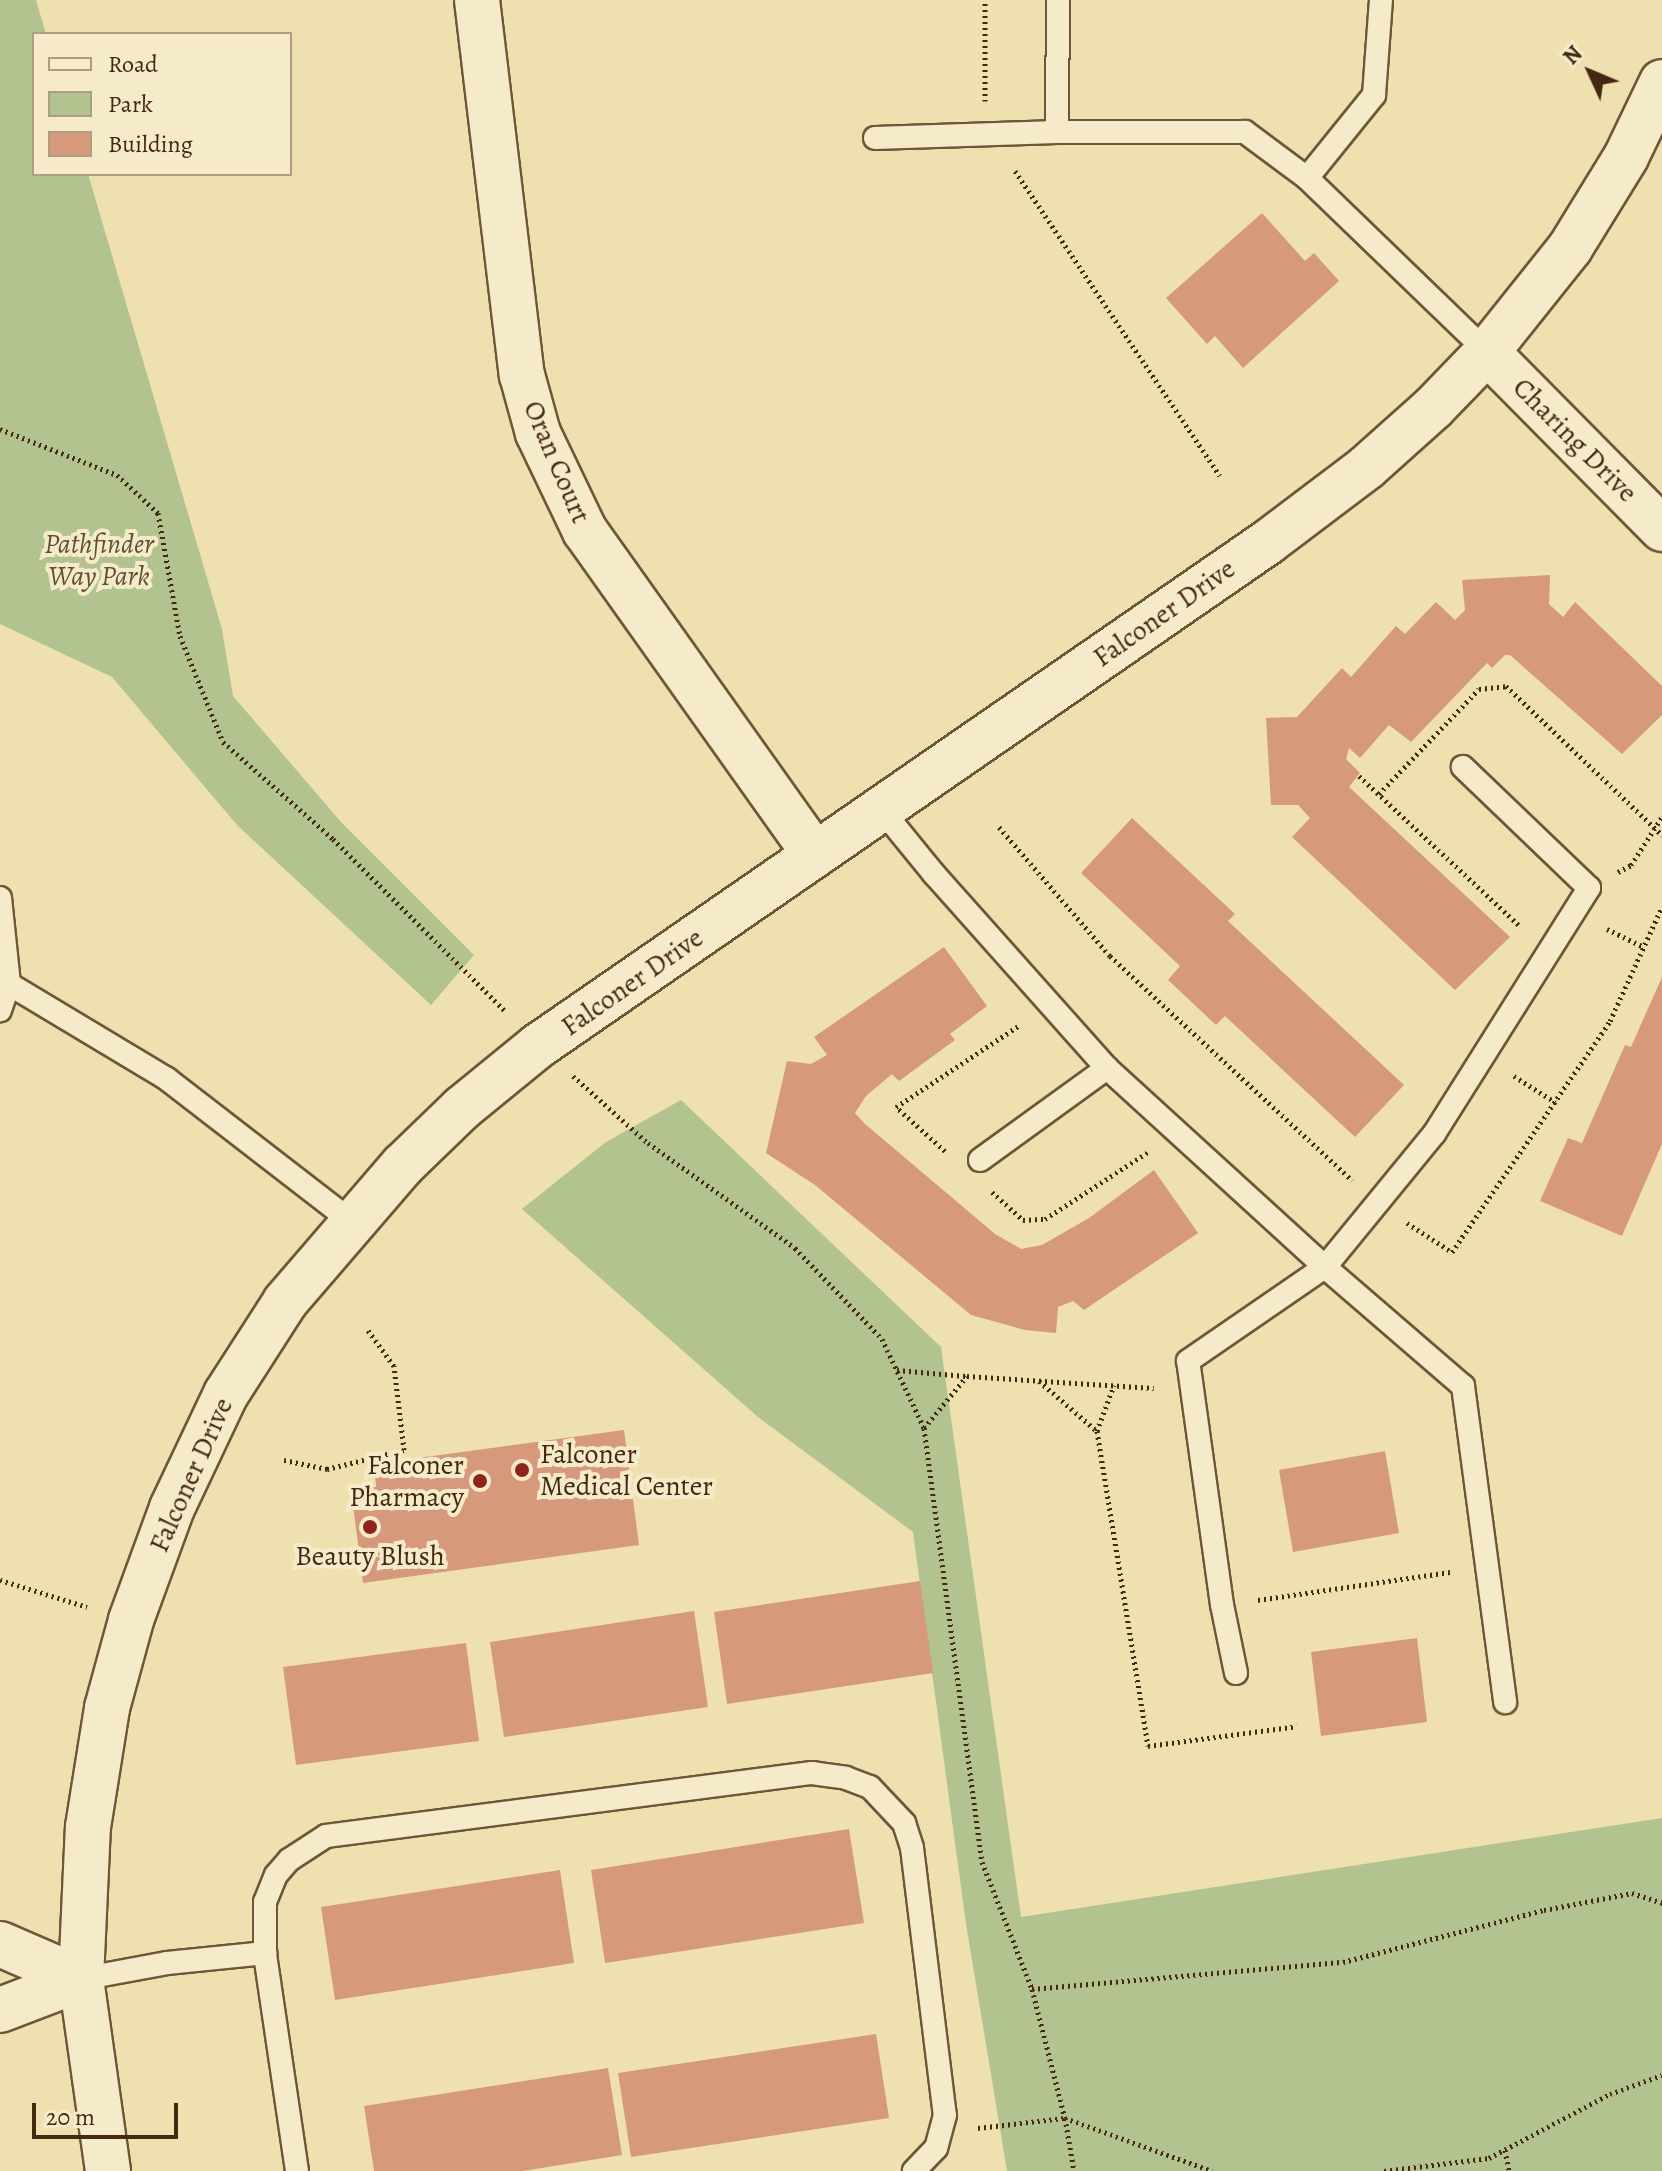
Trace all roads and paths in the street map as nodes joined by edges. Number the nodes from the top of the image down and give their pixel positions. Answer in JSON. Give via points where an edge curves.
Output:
{"nodes":[{"id":1,"x":477,"y":0,"type":"edge"},
{"id":2,"x":985,"y":0,"type":"edge"},
{"id":3,"x":1058,"y":0,"type":"edge"},
{"id":4,"x":1381,"y":0,"type":"edge"},
{"id":5,"x":1662,"y":82,"type":"edge"},
{"id":6,"x":1057,"y":132,"type":"junction"},
{"id":7,"x":991,"y":134,"type":"junction"},
{"id":8,"x":875,"y":138,"type":"dead end"},
{"id":9,"x":1307,"y":178,"type":"junction"},
{"id":10,"x":1487,"y":352,"type":"junction"},
{"id":11,"x":0,"y":429,"type":"edge"},
{"id":12,"x":1220,"y":476,"type":"dead end"},
{"id":13,"x":1662,"y":529,"type":"edge"},
{"id":14,"x":1463,"y":767,"type":"dead end"},
{"id":15,"x":1359,"y":776,"type":"dead end"},
{"id":16,"x":1379,"y":794,"type":"junction"},
{"id":17,"x":881,"y":809,"type":"junction"},
{"id":18,"x":1662,"y":817,"type":"edge"},
{"id":19,"x":999,"y":827,"type":"dead end"},
{"id":20,"x":1656,"y":827,"type":"junction"},
{"id":21,"x":1662,"y":835,"type":"edge"},
{"id":22,"x":815,"y":855,"type":"junction"},
{"id":23,"x":1589,"y":888,"type":"junction"},
{"id":24,"x":0,"y":898,"type":"edge"},
{"id":25,"x":1662,"y":907,"type":"edge"},
{"id":26,"x":1548,"y":953,"type":"junction"},
{"id":27,"x":9,"y":984,"type":"junction"},
{"id":28,"x":0,"y":1010,"type":"edge"},
{"id":29,"x":538,"y":1046,"type":"junction"},
{"id":30,"x":1482,"y":1057,"type":"junction"},
{"id":31,"x":1107,"y":1068,"type":"junction"},
{"id":32,"x":1555,"y":1102,"type":"junction"},
{"id":33,"x":980,"y":1160,"type":"dead end"},
{"id":34,"x":1377,"y":1204,"type":"junction"},
{"id":35,"x":352,"y":1222,"type":"junction"},
{"id":36,"x":1325,"y":1267,"type":"junction"},
{"id":37,"x":367,"y":1329,"type":"dead end"},
{"id":38,"x":897,"y":1370,"type":"junction"},
{"id":39,"x":967,"y":1376,"type":"junction"},
{"id":40,"x":1039,"y":1381,"type":"junction"},
{"id":41,"x":1114,"y":1385,"type":"junction"},
{"id":42,"x":1192,"y":1391,"type":"junction"},
{"id":43,"x":924,"y":1428,"type":"junction"},
{"id":44,"x":1097,"y":1431,"type":"junction"},
{"id":45,"x":284,"y":1460,"type":"dead end"},
{"id":46,"x":1487,"y":1567,"type":"junction"},
{"id":47,"x":0,"y":1580,"type":"edge"},
{"id":48,"x":1222,"y":1605,"type":"junction"},
{"id":49,"x":131,"y":1620,"type":"junction"},
{"id":50,"x":1236,"y":1673,"type":"dead end"},
{"id":51,"x":1505,"y":1702,"type":"dead end"},
{"id":52,"x":1297,"y":1726,"type":"dead end"},
{"id":53,"x":1662,"y":1903,"type":"edge"},
{"id":54,"x":0,"y":1944,"type":"edge"},
{"id":55,"x":265,"y":1953,"type":"junction"},
{"id":56,"x":81,"y":1979,"type":"junction"},
{"id":57,"x":1032,"y":1989,"type":"junction"},
{"id":58,"x":0,"y":2010,"type":"edge"},
{"id":59,"x":1662,"y":2075,"type":"edge"},
{"id":60,"x":1065,"y":2118,"type":"junction"},
{"id":61,"x":941,"y":2132,"type":"junction"},
{"id":62,"x":1505,"y":2150,"type":"junction"},
{"id":63,"x":108,"y":2171,"type":"edge"},
{"id":64,"x":297,"y":2171,"type":"edge"},
{"id":65,"x":914,"y":2171,"type":"edge"},
{"id":66,"x":1074,"y":2171,"type":"edge"},
{"id":67,"x":1212,"y":2171,"type":"edge"},
{"id":68,"x":1384,"y":2171,"type":"edge"},
{"id":69,"x":1509,"y":2171,"type":"edge"}],
"edges":[{"from":1,"to":22,"type":"street","name":"Oran Court","via":[[522,375],[538,433],[585,531]]},
{"from":2,"to":7,"type":"path","via":[[983,94]]},
{"from":3,"to":6,"type":"lane"},
{"from":4,"to":9,"type":"lane","via":[[1374,95]]},
{"from":5,"to":10,"type":"street","name":"Falconer Drive","via":[[1626,157],[1570,248]]},
{"from":6,"to":7,"type":"lane"},
{"from":6,"to":9,"type":"lane","via":[[1245,132]]},
{"from":7,"to":8,"type":"lane"},
{"from":7,"to":12,"type":"path"},
{"from":9,"to":10,"type":"lane"},
{"from":10,"to":13,"type":"street","name":"Charing Drive"},
{"from":10,"to":17,"type":"street","name":"Falconer Drive","via":[[1367,467]]},
{"from":11,"to":29,"type":"path","via":[[117,475],[158,513],[180,636],[223,742],[333,839]]},
{"from":14,"to":23,"type":"lane"},
{"from":15,"to":16,"type":"path"},
{"from":16,"to":20,"type":"path","via":[[1479,689],[1506,686]]},
{"from":16,"to":26,"type":"path"},
{"from":17,"to":22,"type":"street","name":"Falconer Drive"},
{"from":17,"to":31,"type":"lane"},
{"from":18,"to":20,"type":"path"},
{"from":19,"to":34,"type":"path","via":[[1110,956]]},
{"from":20,"to":21,"type":"path"},
{"from":20,"to":23,"type":"path","via":[[1631,865]]},
{"from":22,"to":29,"type":"street","name":"Falconer Drive"},
{"from":23,"to":26,"type":"lane"},
{"from":24,"to":27,"type":"lane"},
{"from":25,"to":32,"type":"path","via":[[1610,1021]]},
{"from":26,"to":30,"type":"lane"},
{"from":27,"to":28,"type":"lane"},
{"from":27,"to":35,"type":"lane","via":[[167,1079]]},
{"from":29,"to":35,"type":"street","name":"Falconer Drive","via":[[462,1108]]},
{"from":29,"to":38,"type":"path","via":[[648,1143],[795,1248],[882,1339]]},
{"from":30,"to":32,"type":"path"},
{"from":30,"to":34,"type":"lane","via":[[1434,1134]]},
{"from":31,"to":33,"type":"lane"},
{"from":31,"to":36,"type":"lane"},
{"from":32,"to":34,"type":"path","via":[[1452,1252]]},
{"from":34,"to":36,"type":"lane"},
{"from":35,"to":49,"type":"street","name":"Falconer Drive","via":[[285,1302],[226,1394],[172,1508]]},
{"from":36,"to":42,"type":"lane","via":[[1188,1361]]},
{"from":36,"to":46,"type":"lane","via":[[1463,1386]]},
{"from":37,"to":45,"type":"path","via":[[394,1366],[404,1450],[327,1469]]},
{"from":38,"to":39,"type":"path"},
{"from":38,"to":43,"type":"path"},
{"from":39,"to":40,"type":"path"},
{"from":39,"to":43,"type":"path"},
{"from":40,"to":41,"type":"path"},
{"from":40,"to":44,"type":"path"},
{"from":41,"to":42,"type":"path"},
{"from":41,"to":44,"type":"path"},
{"from":42,"to":48,"type":"lane"},
{"from":43,"to":57,"type":"path","via":[[982,1862]]},
{"from":44,"to":52,"type":"path","via":[[1148,1746]]},
{"from":46,"to":48,"type":"path"},
{"from":46,"to":51,"type":"lane"},
{"from":47,"to":49,"type":"path"},
{"from":48,"to":50,"type":"lane"},
{"from":49,"to":56,"type":"street","name":"Falconer Drive","via":[[107,1708],[88,1827]]},
{"from":53,"to":57,"type":"path","via":[[1632,1893],[1343,1962]]},
{"from":54,"to":56,"type":"street"},
{"from":55,"to":56,"type":"lane"},
{"from":55,"to":61,"type":"lane","via":[[265,1902],[276,1875],[326,1836],[812,1773],[846,1778],[870,1787],[884,1801],[904,1823],[912,1848],[945,2115]]},
{"from":55,"to":64,"type":"lane"},
{"from":56,"to":58,"type":"street"},
{"from":56,"to":63,"type":"street","name":"Falconer Drive"},
{"from":57,"to":60,"type":"path"},
{"from":59,"to":62,"type":"path","via":[[1610,2094]]},
{"from":60,"to":61,"type":"path"},
{"from":60,"to":66,"type":"path"},
{"from":60,"to":67,"type":"path"},
{"from":61,"to":65,"type":"lane","via":[[936,2148]]},
{"from":62,"to":68,"type":"path","via":[[1489,2158]]},
{"from":62,"to":69,"type":"path"}]}
